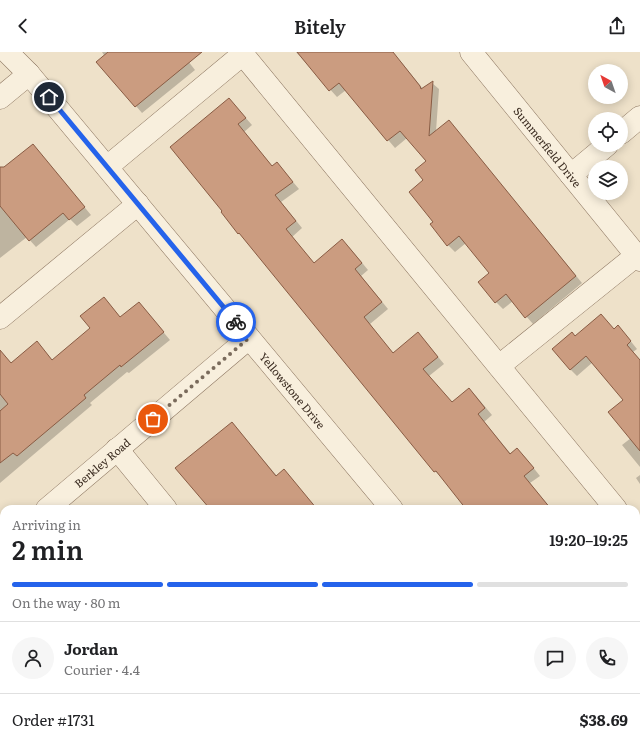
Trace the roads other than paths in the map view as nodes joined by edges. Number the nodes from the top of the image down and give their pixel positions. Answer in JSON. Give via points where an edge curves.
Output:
{"nodes":[{"id":1,"x":7,"y":52,"type":"edge"},
{"id":2,"x":471,"y":52,"type":"edge"},
{"id":3,"x":242,"y":53,"type":"edge"},
{"id":4,"x":29,"y":74,"type":"junction"},
{"id":5,"x":0,"y":98,"type":"edge"},
{"id":6,"x":640,"y":117,"type":"edge"},
{"id":7,"x":628,"y":127,"type":"edge"},
{"id":8,"x":599,"y":152,"type":"edge"},
{"id":9,"x":107,"y":167,"type":"junction"},
{"id":10,"x":571,"y":175,"type":"junction"},
{"id":11,"x":138,"y":204,"type":"junction"},
{"id":12,"x":638,"y":257,"type":"edge"},
{"id":13,"x":0,"y":318,"type":"edge"},
{"id":14,"x":249,"y":338,"type":"junction"},
{"id":15,"x":499,"y":366,"type":"junction"},
{"id":16,"x":117,"y":449,"type":"junction"},
{"id":17,"x":52,"y":505,"type":"edge"},
{"id":18,"x":163,"y":505,"type":"edge"},
{"id":19,"x":389,"y":505,"type":"edge"},
{"id":20,"x":613,"y":505,"type":"edge"}],
"edges":[{"from":1,"to":4,"type":"street","name":"Yellowstone Drive"},
{"from":2,"to":10,"type":"street","name":"Summerfield Drive"},
{"from":3,"to":9,"type":"street"},
{"from":3,"to":15,"type":"street"},
{"from":4,"to":5,"type":"street"},
{"from":4,"to":9,"type":"street","name":"Yellowstone Drive"},
{"from":6,"to":7,"type":"street"},
{"from":8,"to":10,"type":"street"},
{"from":9,"to":11,"type":"street","name":"Yellowstone Drive"},
{"from":10,"to":12,"type":"street","name":"Summerfield Drive"},
{"from":11,"to":13,"type":"street"},
{"from":11,"to":14,"type":"street","name":"Yellowstone Drive"},
{"from":12,"to":15,"type":"street"},
{"from":14,"to":16,"type":"street","name":"Berkley Road"},
{"from":14,"to":19,"type":"street","name":"Yellowstone Drive"},
{"from":15,"to":20,"type":"street"},
{"from":16,"to":17,"type":"street","name":"Berkley Road"},
{"from":16,"to":18,"type":"street"}]}
